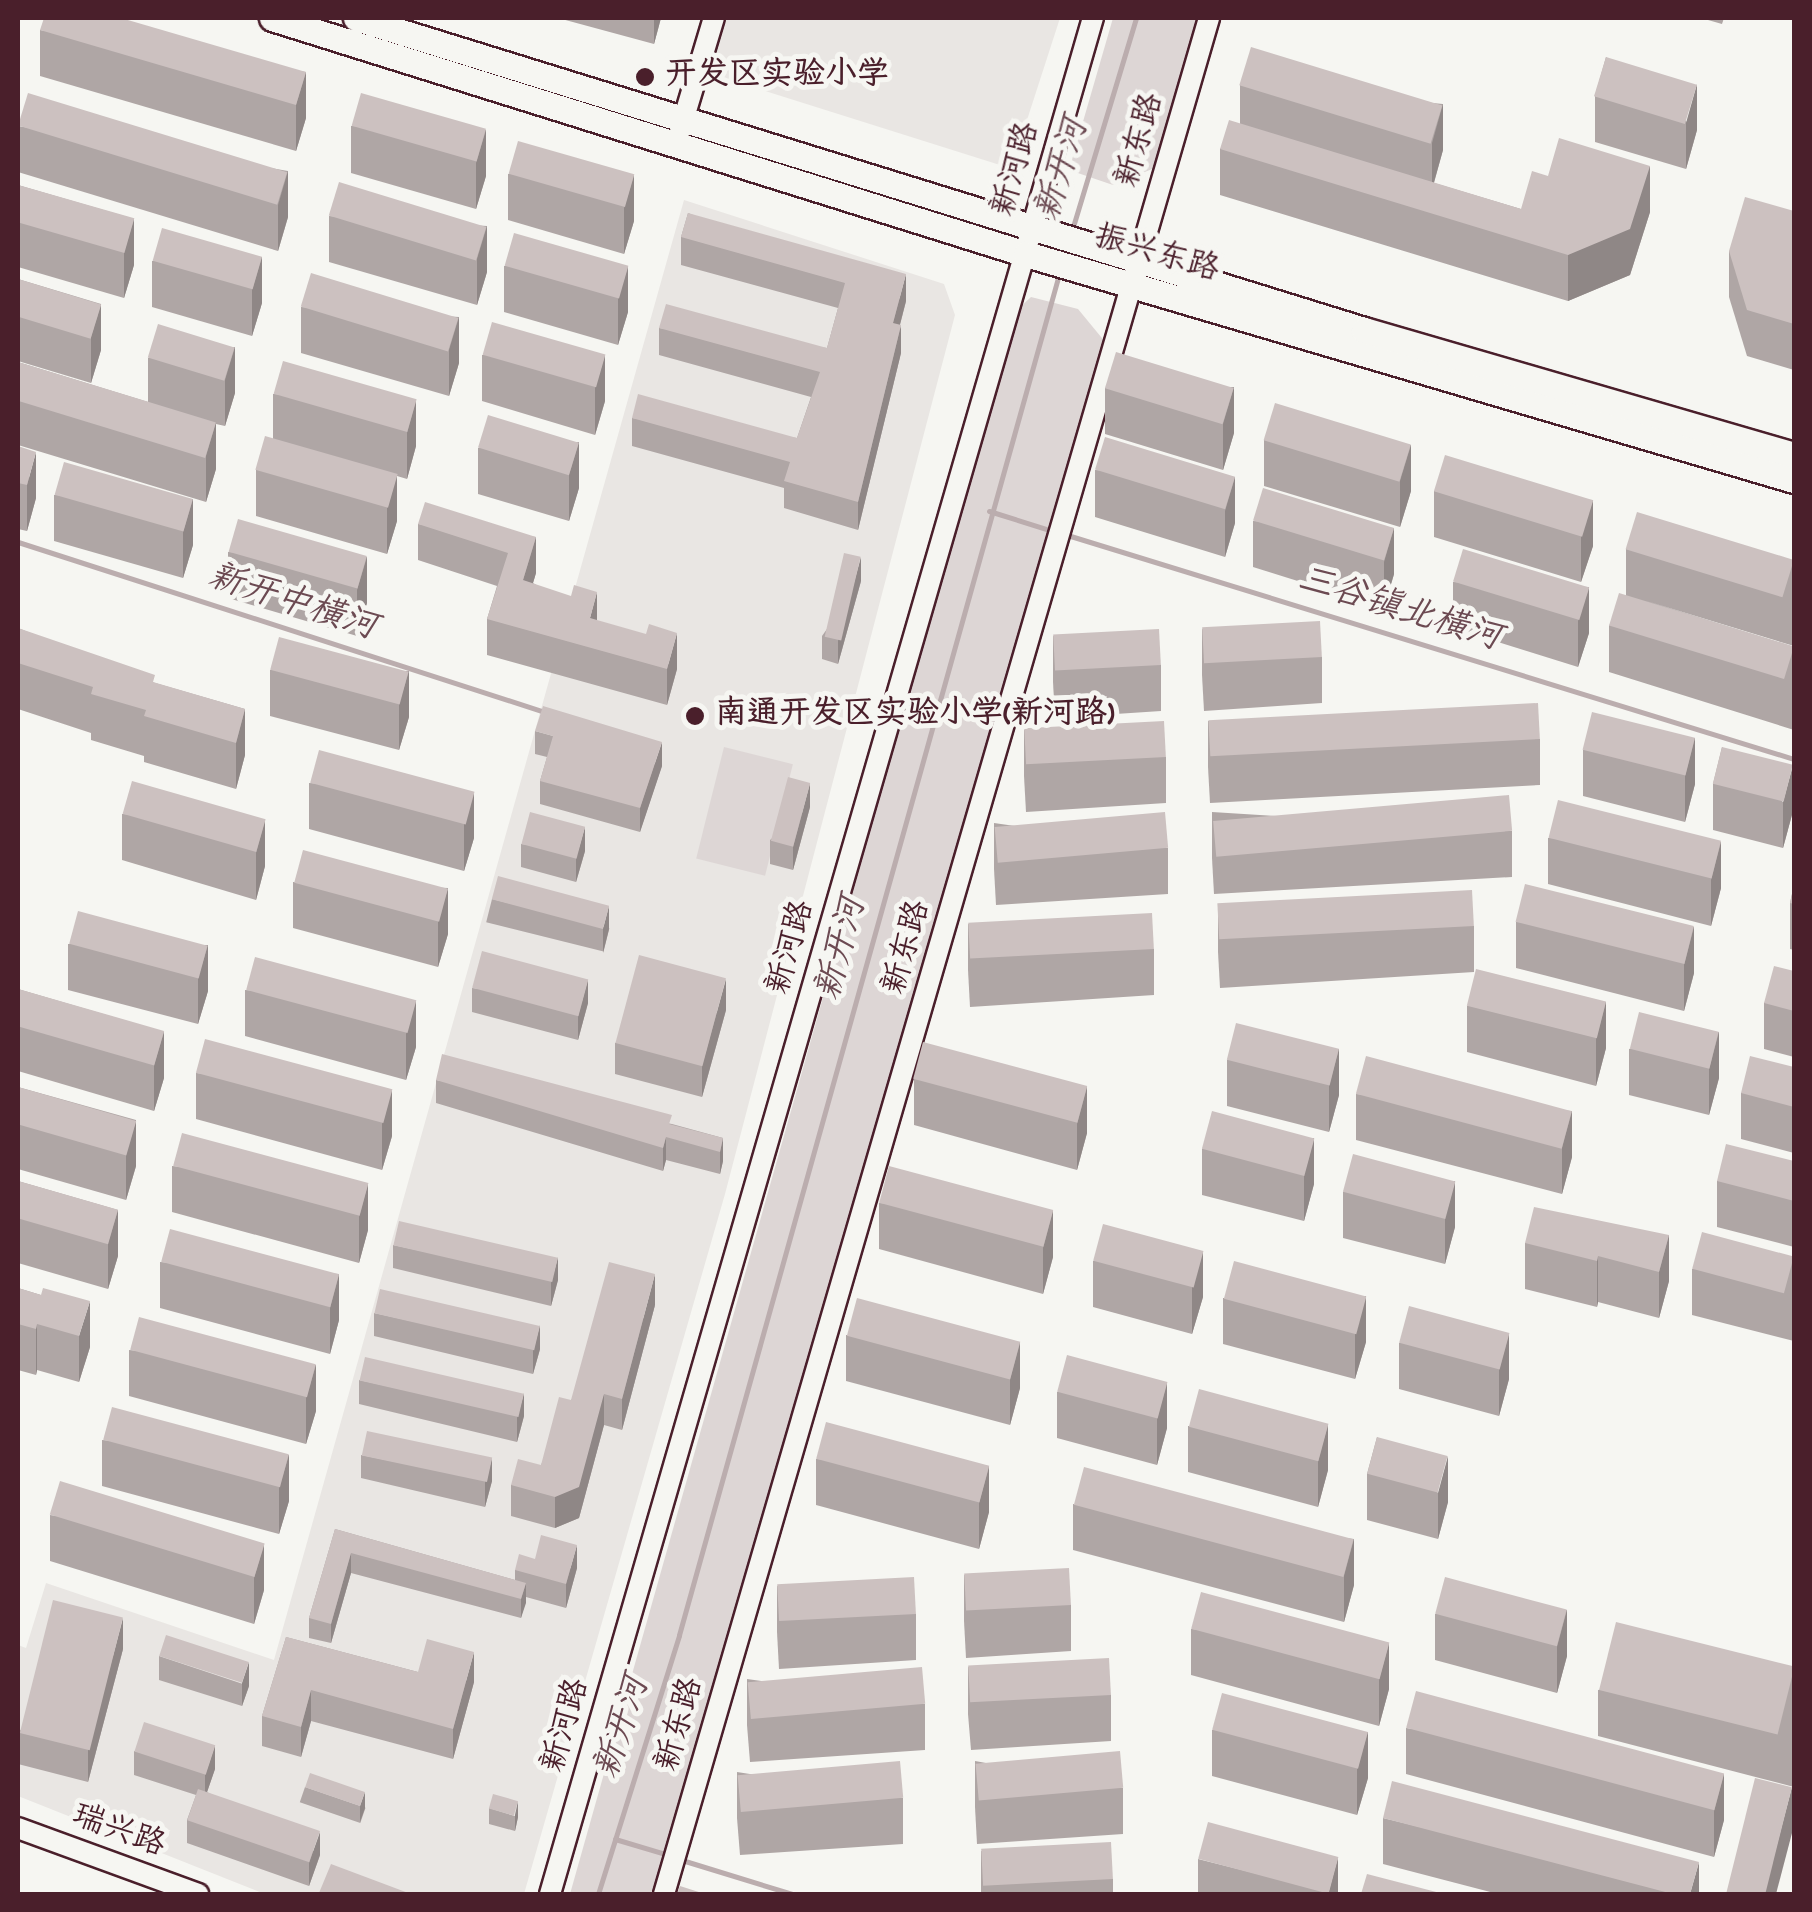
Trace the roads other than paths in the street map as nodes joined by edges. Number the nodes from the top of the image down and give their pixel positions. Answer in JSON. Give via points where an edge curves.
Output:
{"nodes":[{"id":1,"x":272,"y":18,"type":"edge"},
{"id":2,"x":356,"y":18,"type":"edge"},
{"id":3,"x":714,"y":18,"type":"edge"},
{"id":4,"x":1093,"y":18,"type":"edge"},
{"id":5,"x":1209,"y":18,"type":"edge"},
{"id":6,"x":681,"y":128,"type":"junction"},
{"id":7,"x":1043,"y":229,"type":"junction"},
{"id":8,"x":1140,"y":256,"type":"junction"},
{"id":9,"x":1038,"y":257,"type":"junction"},
{"id":10,"x":1135,"y":284,"type":"junction"},
{"id":11,"x":1794,"y":455,"type":"edge"},
{"id":12,"x":1794,"y":480,"type":"edge"},
{"id":13,"x":18,"y":1828,"type":"edge"},
{"id":14,"x":198,"y":1894,"type":"edge"},
{"id":15,"x":550,"y":1894,"type":"edge"},
{"id":16,"x":664,"y":1894,"type":"edge"}],
"edges":[{"from":1,"to":6,"type":"main road","name":"振兴东路"},
{"from":2,"to":6,"type":"main road","name":"振兴东路"},
{"from":3,"to":6,"type":"street"},
{"from":4,"to":7,"type":"street","name":"新河路"},
{"from":5,"to":8,"type":"street","name":"新东路"},
{"from":6,"to":7,"type":"main road","name":"振兴东路"},
{"from":6,"to":9,"type":"main road","name":"振兴东路"},
{"from":7,"to":8,"type":"main road","name":"振兴东路"},
{"from":7,"to":9,"type":"street","name":"新河路"},
{"from":8,"to":10,"type":"street","name":"新东路"},
{"from":8,"to":11,"type":"main road","name":"振兴东路","via":[[1364,330]]},
{"from":9,"to":10,"type":"main road","name":"振兴东路"},
{"from":9,"to":15,"type":"street","name":"新河路"},
{"from":10,"to":12,"type":"main road","name":"振兴东路"},
{"from":10,"to":16,"type":"street","name":"新东路"},
{"from":13,"to":14,"type":"street","name":"瑞兴路"}]}
